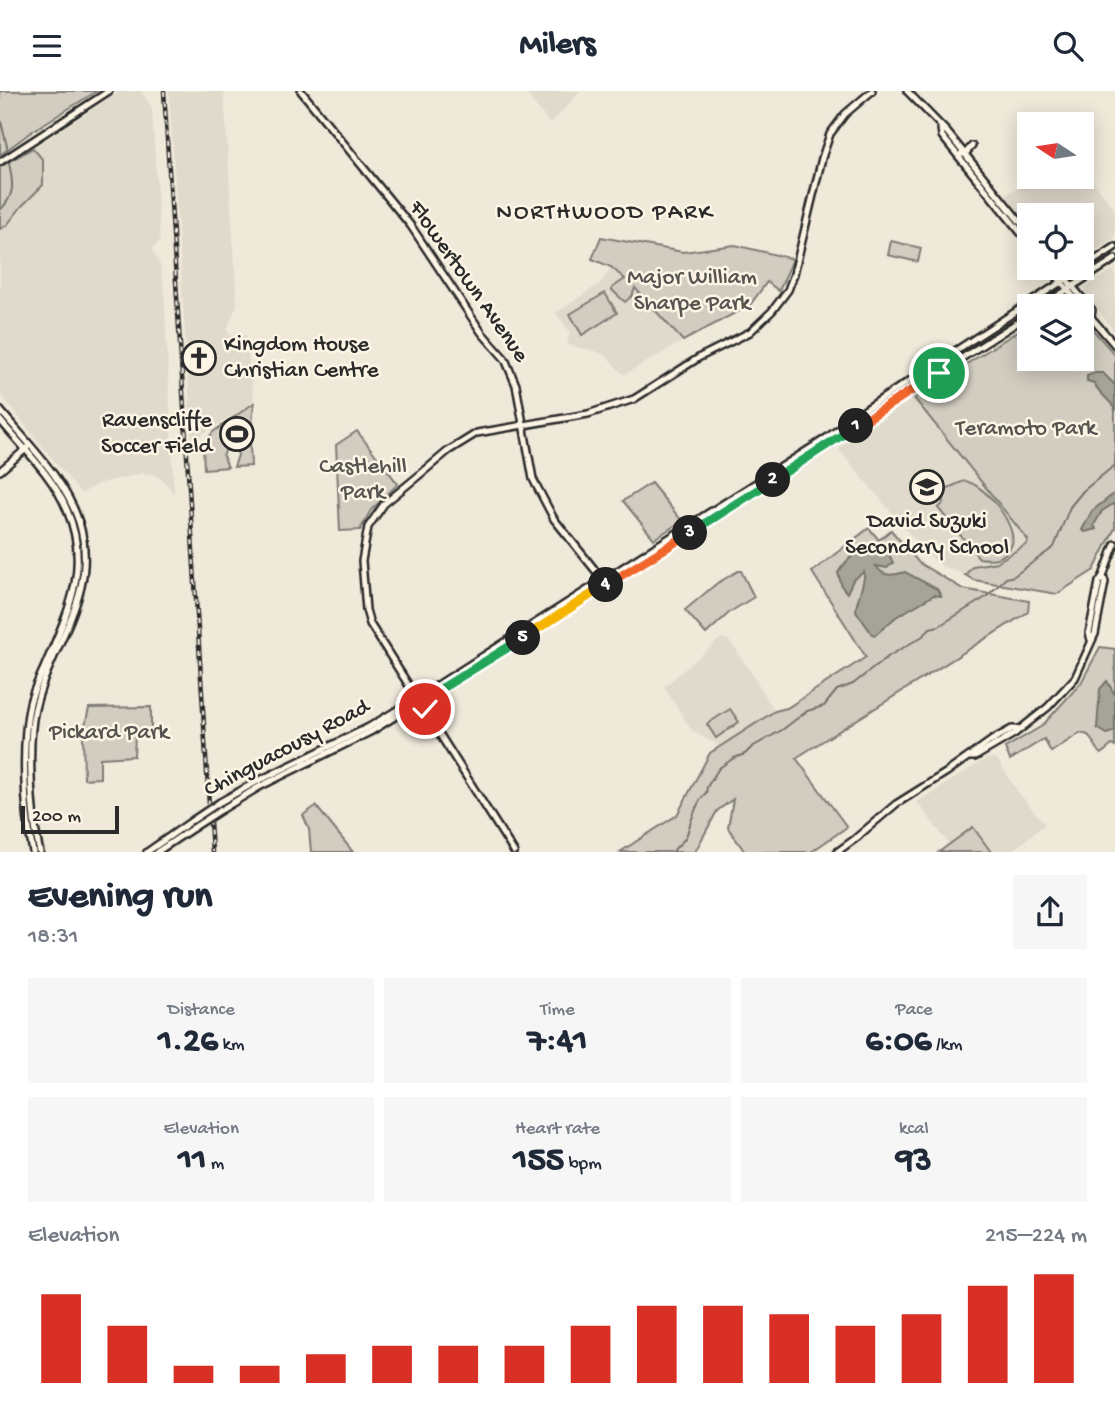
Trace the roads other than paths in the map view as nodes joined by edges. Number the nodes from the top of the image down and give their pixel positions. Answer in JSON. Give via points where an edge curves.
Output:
{"nodes":[{"id":1,"x":109,"y":91,"type":"edge"},
{"id":2,"x":301,"y":91,"type":"edge"},
{"id":3,"x":873,"y":91,"type":"edge"},
{"id":4,"x":907,"y":91,"type":"edge"},
{"id":5,"x":915,"y":94,"type":"edge"},
{"id":6,"x":941,"y":128,"type":"junction"},
{"id":7,"x":942,"y":136,"type":"junction"},
{"id":8,"x":952,"y":139,"type":"junction"},
{"id":9,"x":965,"y":154,"type":"junction"},
{"id":10,"x":2,"y":161,"type":"edge"},
{"id":11,"x":1004,"y":207,"type":"junction"},
{"id":12,"x":1017,"y":221,"type":"edge"},
{"id":13,"x":1017,"y":226,"type":"edge"},
{"id":14,"x":1115,"y":247,"type":"edge"},
{"id":15,"x":1115,"y":259,"type":"edge"},
{"id":16,"x":1094,"y":261,"type":"edge"},
{"id":17,"x":1064,"y":280,"type":"joint"},
{"id":18,"x":1070,"y":288,"type":"junction"},
{"id":19,"x":1061,"y":294,"type":"edge"},
{"id":20,"x":1073,"y":294,"type":"edge"},
{"id":21,"x":1076,"y":294,"type":"edge"},
{"id":22,"x":1094,"y":320,"type":"edge"},
{"id":23,"x":1017,"y":323,"type":"edge"},
{"id":24,"x":1115,"y":345,"type":"edge"},
{"id":25,"x":0,"y":409,"type":"edge"},
{"id":26,"x":0,"y":420,"type":"edge"},
{"id":27,"x":523,"y":425,"type":"junction"},
{"id":28,"x":27,"y":449,"type":"junction"},
{"id":29,"x":0,"y":471,"type":"edge"},
{"id":30,"x":1115,"y":544,"type":"edge"},
{"id":31,"x":605,"y":582,"type":"junction"},
{"id":32,"x":419,"y":699,"type":"junction"},
{"id":33,"x":33,"y":852,"type":"edge"},
{"id":34,"x":40,"y":852,"type":"edge"},
{"id":35,"x":147,"y":852,"type":"edge"},
{"id":36,"x":157,"y":852,"type":"edge"},
{"id":37,"x":514,"y":852,"type":"edge"},
{"id":38,"x":837,"y":852,"type":"edge"}],
"edges":[{"from":1,"to":10,"type":"main road"},
{"from":2,"to":27,"type":"main road","name":"Flowertown Avenue","via":[[411,226],[482,333],[505,359],[516,385]]},
{"from":3,"to":27,"type":"main road","via":[[845,114],[830,134],[788,290],[750,333],[703,355],[634,399],[588,414]]},
{"from":4,"to":5,"type":"main road"},
{"from":5,"to":6,"type":"main road"},
{"from":6,"to":7,"type":"main road"},
{"from":6,"to":8,"type":"main road"},
{"from":7,"to":9,"type":"main road"},
{"from":7,"to":11,"type":"main road"},
{"from":8,"to":9,"type":"main road"},
{"from":8,"to":9,"type":"main road","via":[[960,147],[972,146]]},
{"from":9,"to":11,"type":"main road"},
{"from":11,"to":12,"type":"main road"},
{"from":11,"to":13,"type":"main road"},
{"from":14,"to":16,"type":"main road","name":"Chinguacousy Road"},
{"from":15,"to":18,"type":"main road"},
{"from":17,"to":18,"type":"main road"},
{"from":17,"to":31,"type":"main road","name":"Chinguacousy Road"},
{"from":18,"to":19,"type":"main road"},
{"from":18,"to":20,"type":"main road"},
{"from":18,"to":21,"type":"main road"},
{"from":22,"to":24,"type":"main road"},
{"from":23,"to":31,"type":"main road","name":"Chinguacousy Road"},
{"from":25,"to":28,"type":"main road"},
{"from":26,"to":28,"type":"main road"},
{"from":27,"to":31,"type":"main road","name":"Flowertown Avenue","via":[[533,479],[545,503]]},
{"from":27,"to":32,"type":"main road","via":[[469,436],[384,504],[368,527],[362,551],[370,624]]},
{"from":28,"to":29,"type":"main road"},
{"from":28,"to":33,"type":"main road","via":[[61,498],[78,553],[72,602],[27,718],[26,786]]},
{"from":28,"to":34,"type":"main road","via":[[64,491],[74,511],[82,535],[84,566],[81,594],[33,721],[32,771]]},
{"from":30,"to":38,"type":"main road","via":[[1103,576],[1095,634],[1065,690],[1014,734],[896,804]]},
{"from":31,"to":32,"type":"main road","name":"Chinguacousy Road"},
{"from":32,"to":35,"type":"main road","name":"Chinguacousy Road","bridge":true,"via":[[220,802]]},
{"from":32,"to":36,"type":"main road","name":"Chinguacousy Road","bridge":true,"via":[[363,736],[259,787]]},
{"from":32,"to":37,"type":"main road"}]}
